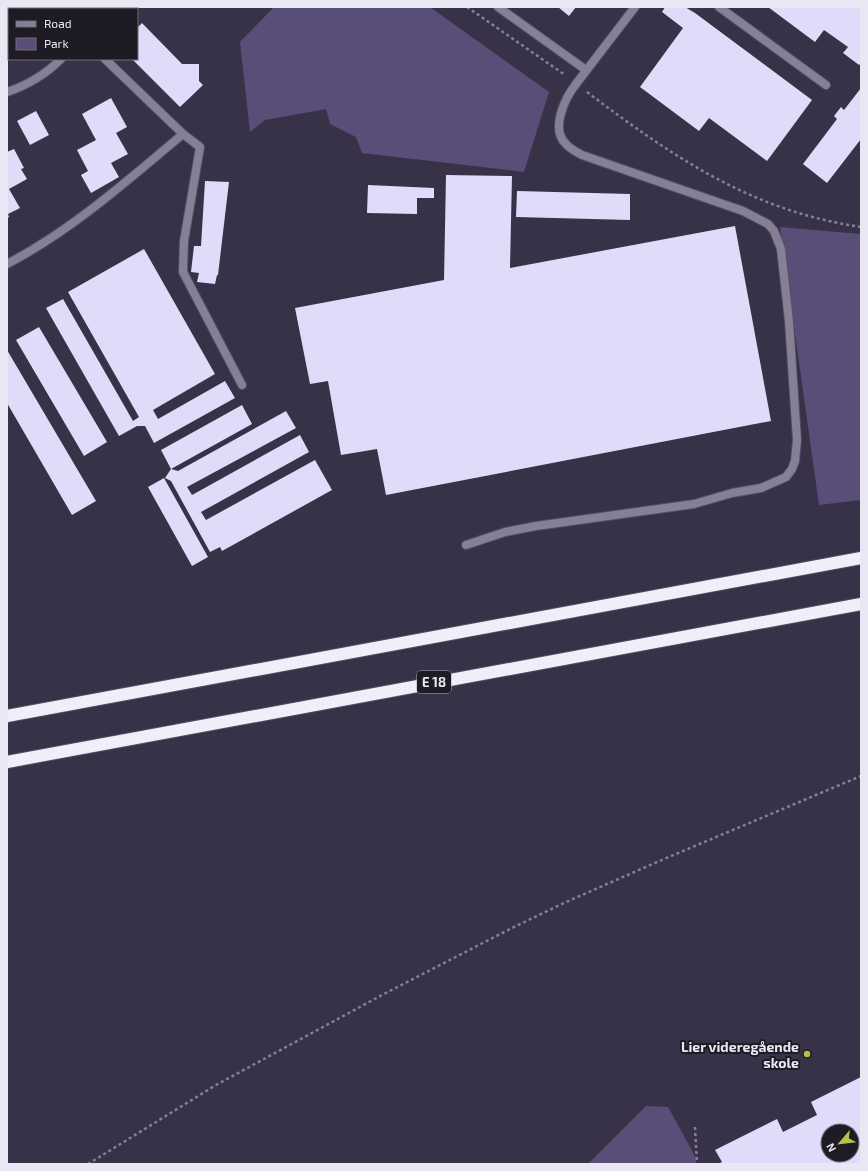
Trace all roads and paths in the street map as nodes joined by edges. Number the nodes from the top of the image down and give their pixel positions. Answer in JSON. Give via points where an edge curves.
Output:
{"nodes":[{"id":1,"x":467,"y":7,"type":"edge"},
{"id":2,"x":498,"y":7,"type":"edge"},
{"id":3,"x":635,"y":7,"type":"edge"},
{"id":4,"x":719,"y":7,"type":"edge"},
{"id":5,"x":60,"y":60,"type":"edge"},
{"id":6,"x":106,"y":60,"type":"edge"},
{"id":7,"x":586,"y":70,"type":"junction"},
{"id":8,"x":576,"y":84,"type":"junction"},
{"id":9,"x":826,"y":85,"type":"dead end"},
{"id":10,"x":7,"y":92,"type":"edge"},
{"id":11,"x":183,"y":134,"type":"junction"},
{"id":12,"x":861,"y":227,"type":"edge"},
{"id":13,"x":7,"y":264,"type":"edge"},
{"id":14,"x":242,"y":385,"type":"dead end"},
{"id":15,"x":466,"y":544,"type":"dead end"},
{"id":16,"x":861,"y":558,"type":"edge"},
{"id":17,"x":861,"y":604,"type":"edge"},
{"id":18,"x":7,"y":716,"type":"edge"},
{"id":19,"x":7,"y":762,"type":"edge"},
{"id":20,"x":861,"y":776,"type":"edge"},
{"id":21,"x":695,"y":1127,"type":"dead end"},
{"id":22,"x":88,"y":1164,"type":"edge"},
{"id":23,"x":697,"y":1164,"type":"edge"}],
"edges":[{"from":1,"to":8,"type":"path"},
{"from":2,"to":7,"type":"street"},
{"from":3,"to":7,"type":"street"},
{"from":4,"to":9,"type":"street"},
{"from":5,"to":10,"type":"street","via":[[33,82]]},
{"from":6,"to":11,"type":"street"},
{"from":7,"to":8,"type":"street"},
{"from":8,"to":12,"type":"path","via":[[670,151],[738,190],[798,215]]},
{"from":8,"to":15,"type":"street","via":[[563,107],[559,126],[560,136],[566,144],[582,155],[743,211],[768,224],[774,231],[781,249],[789,321],[797,440],[795,461],[786,477],[761,488],[694,504],[536,526]]},
{"from":11,"to":13,"type":"street","via":[[77,221],[32,251]]},
{"from":11,"to":14,"type":"street","via":[[200,147],[184,241],[183,272]]},
{"from":16,"to":18,"type":"highway"},
{"from":17,"to":19,"type":"highway","number":"E 18"},
{"from":20,"to":22,"type":"path","via":[[650,865],[512,928],[216,1085]]},
{"from":21,"to":23,"type":"path"}]}
